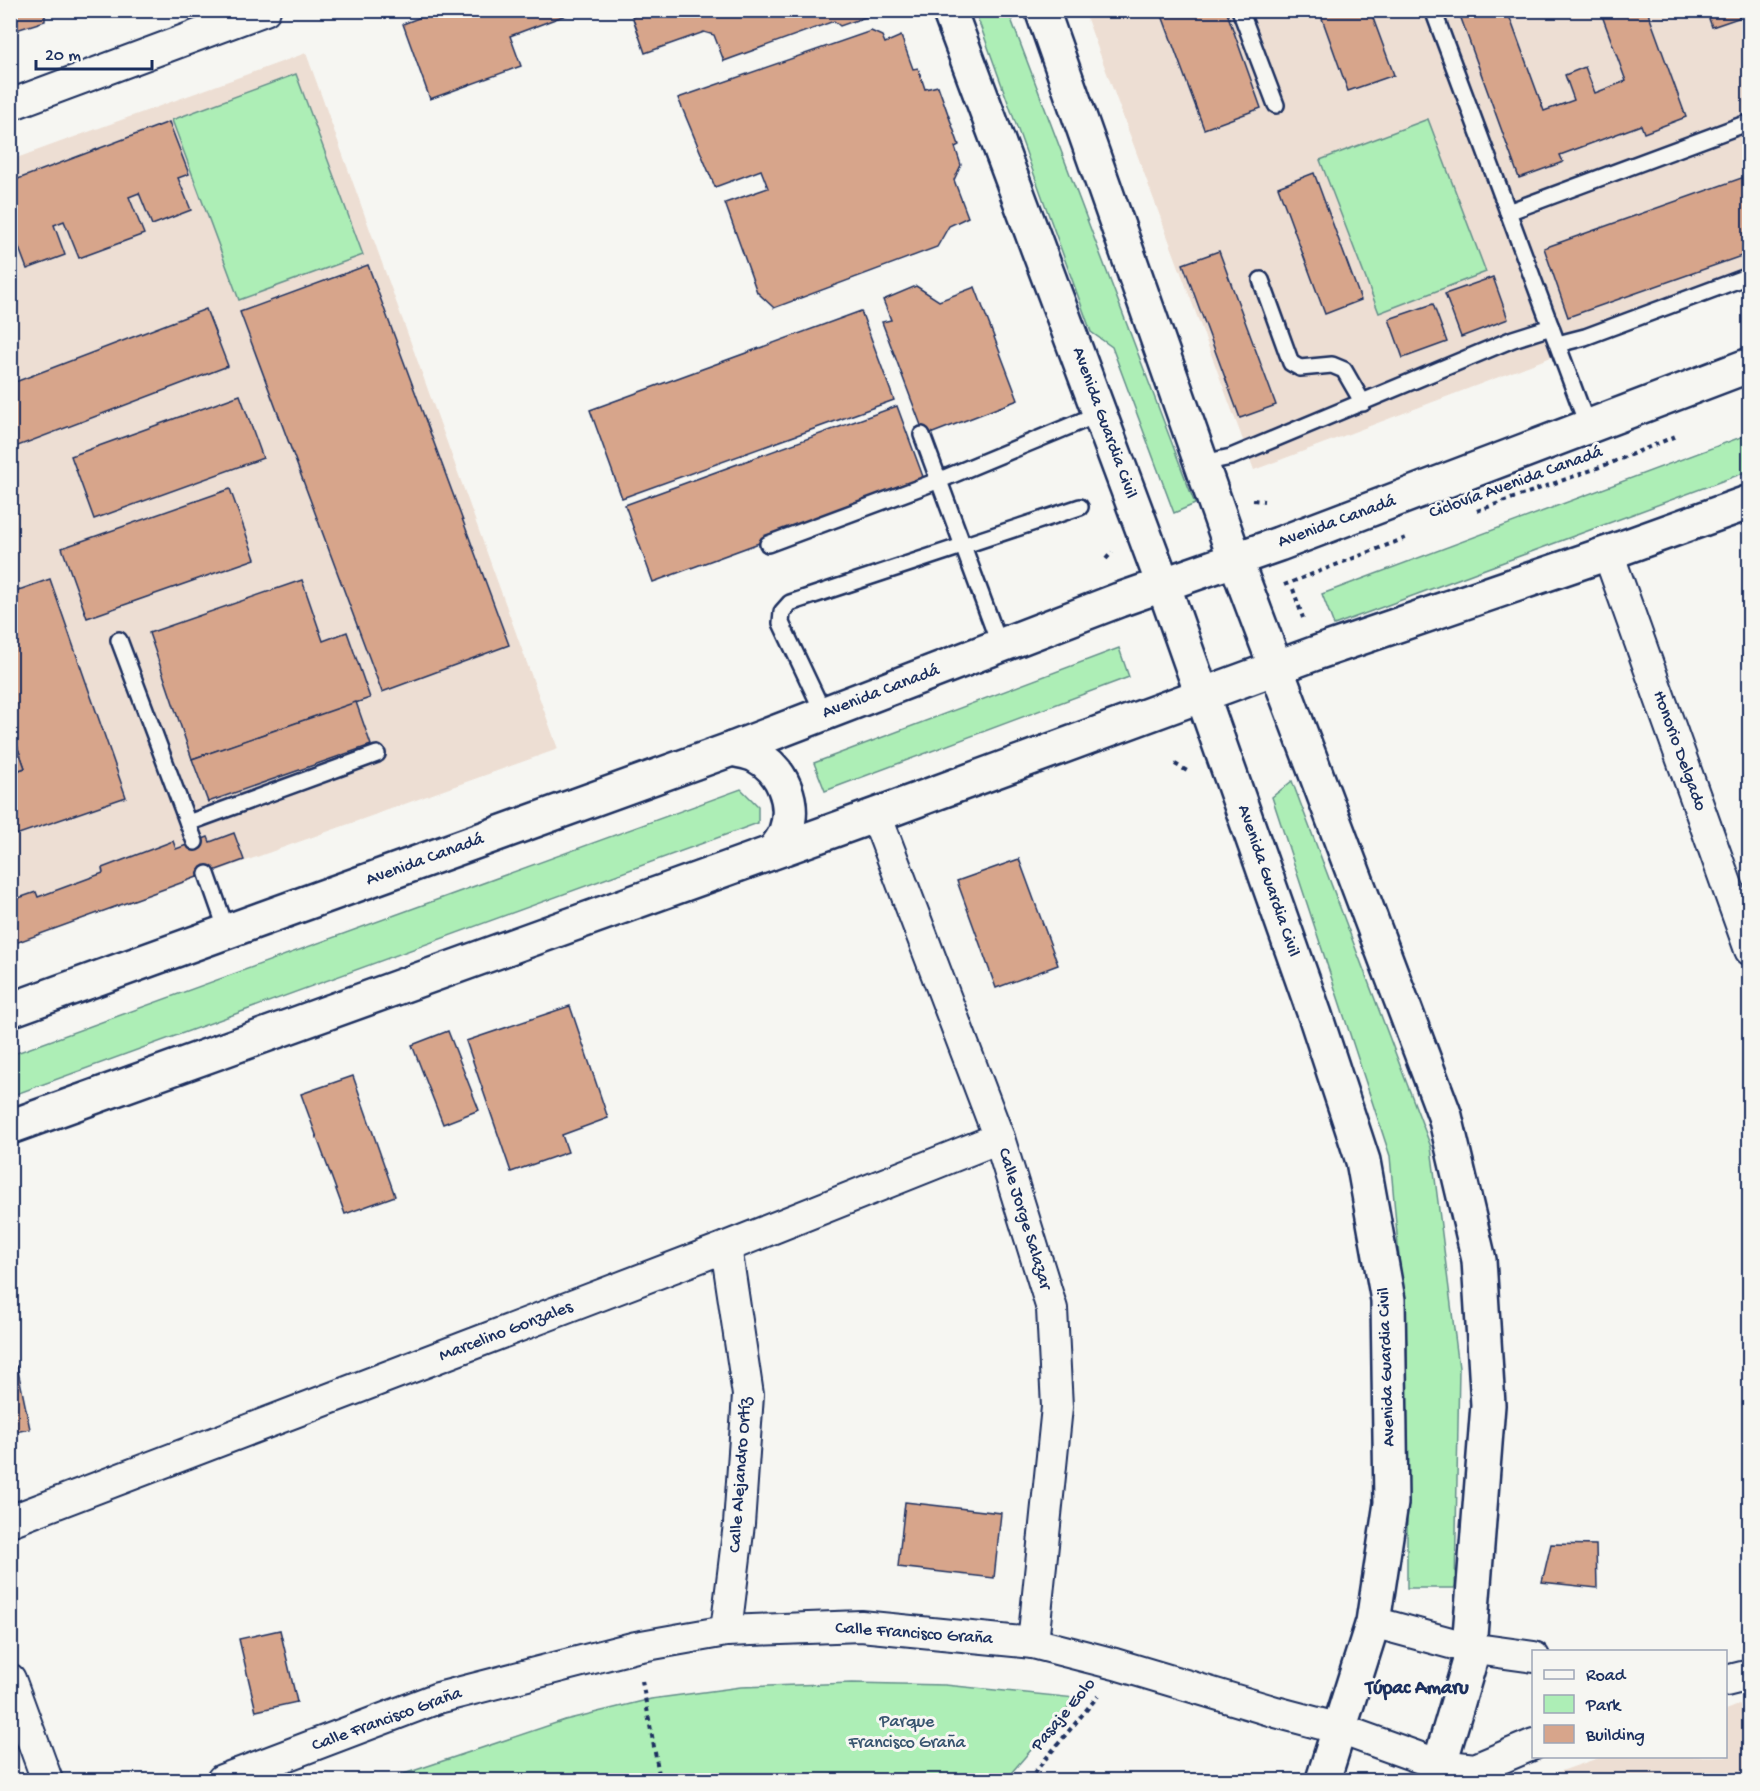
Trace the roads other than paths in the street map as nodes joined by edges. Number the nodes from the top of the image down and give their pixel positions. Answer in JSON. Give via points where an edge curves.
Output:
{"nodes":[{"id":1,"x":265,"y":10,"type":"edge"},
{"id":2,"x":949,"y":10,"type":"edge"},
{"id":3,"x":1042,"y":10,"type":"edge"},
{"id":4,"x":1239,"y":10,"type":"edge"},
{"id":5,"x":1433,"y":10,"type":"edge"},
{"id":6,"x":10,"y":105,"type":"edge"},
{"id":7,"x":1276,"y":105,"type":"dead end"},
{"id":8,"x":1749,"y":122,"type":"edge"},
{"id":9,"x":1508,"y":212,"type":"junction"},
{"id":10,"x":1746,"y":277,"type":"dead end"},
{"id":11,"x":1261,"y":280,"type":"dead end"},
{"id":12,"x":1551,"y":327,"type":"junction"},
{"id":13,"x":1558,"y":344,"type":"junction"},
{"id":14,"x":1749,"y":365,"type":"edge"},
{"id":15,"x":1363,"y":403,"type":"junction"},
{"id":16,"x":1101,"y":413,"type":"junction"},
{"id":17,"x":1588,"y":427,"type":"junction"},
{"id":18,"x":922,"y":435,"type":"dead end"},
{"id":19,"x":1203,"y":463,"type":"junction"},
{"id":20,"x":939,"y":480,"type":"junction"},
{"id":21,"x":1749,"y":502,"type":"edge"},
{"id":22,"x":1080,"y":507,"type":"dead end"},
{"id":23,"x":768,"y":544,"type":"dead end"},
{"id":24,"x":964,"y":546,"type":"junction"},
{"id":25,"x":1608,"y":554,"type":"junction"},
{"id":26,"x":1235,"y":559,"type":"junction"},
{"id":27,"x":1163,"y":584,"type":"junction"},
{"id":28,"x":119,"y":640,"type":"dead end"},
{"id":29,"x":1000,"y":646,"type":"junction"},
{"id":30,"x":1275,"y":669,"type":"junction"},
{"id":31,"x":1203,"y":696,"type":"junction"},
{"id":32,"x":824,"y":714,"type":"junction"},
{"id":33,"x":732,"y":749,"type":"junction"},
{"id":34,"x":377,"y":754,"type":"dead end"},
{"id":35,"x":876,"y":815,"type":"junction"},
{"id":36,"x":188,"y":823,"type":"junction"},
{"id":37,"x":195,"y":842,"type":"dead end"},
{"id":38,"x":774,"y":851,"type":"junction"},
{"id":39,"x":207,"y":874,"type":"dead end"},
{"id":40,"x":1742,"y":904,"type":"edge"},
{"id":41,"x":227,"y":931,"type":"junction"},
{"id":42,"x":1749,"y":950,"type":"edge"},
{"id":43,"x":10,"y":1010,"type":"edge"},
{"id":44,"x":10,"y":1127,"type":"edge"},
{"id":45,"x":999,"y":1138,"type":"junction"},
{"id":46,"x":726,"y":1248,"type":"junction"},
{"id":47,"x":10,"y":1521,"type":"edge"},
{"id":48,"x":1372,"y":1622,"type":"junction"},
{"id":49,"x":726,"y":1631,"type":"junction"},
{"id":50,"x":1033,"y":1643,"type":"junction"},
{"id":51,"x":1469,"y":1647,"type":"junction"},
{"id":52,"x":1532,"y":1657,"type":"edge"},
{"id":53,"x":1749,"y":1675,"type":"edge"},
{"id":54,"x":10,"y":1679,"type":"edge"},
{"id":55,"x":1727,"y":1680,"type":"edge"},
{"id":56,"x":1340,"y":1728,"type":"junction"},
{"id":57,"x":1532,"y":1744,"type":"edge"},
{"id":58,"x":1438,"y":1773,"type":"edge"},
{"id":59,"x":47,"y":1780,"type":"edge"},
{"id":60,"x":222,"y":1780,"type":"edge"},
{"id":61,"x":1323,"y":1780,"type":"edge"}],
"edges":[{"from":1,"to":6,"type":"street"},
{"from":2,"to":16,"type":"main road","name":"Avenida Guardia Civil"},
{"from":3,"to":19,"type":"main road"},
{"from":4,"to":7,"type":"lane"},
{"from":5,"to":9,"type":"lane"},
{"from":8,"to":9,"type":"lane"},
{"from":9,"to":12,"type":"lane"},
{"from":10,"to":13,"type":"lane"},
{"from":11,"to":15,"type":"lane","via":[[1291,363],[1300,368],[1332,365],[1344,370]]},
{"from":12,"to":13,"type":"lane"},
{"from":12,"to":15,"type":"lane","via":[[1513,339]]},
{"from":13,"to":17,"type":"lane"},
{"from":14,"to":17,"type":"main road","name":"Avenida Canadá"},
{"from":15,"to":19,"type":"lane","via":[[1231,457]]},
{"from":16,"to":20,"type":"lane"},
{"from":16,"to":27,"type":"main road","name":"Avenida Guardia Civil"},
{"from":17,"to":26,"type":"main road","name":"Avenida Canadá"},
{"from":18,"to":20,"type":"lane"},
{"from":19,"to":26,"type":"main road"},
{"from":20,"to":23,"type":"lane"},
{"from":20,"to":24,"type":"lane"},
{"from":21,"to":25,"type":"main road"},
{"from":22,"to":24,"type":"lane"},
{"from":24,"to":29,"type":"lane"},
{"from":24,"to":32,"type":"lane","via":[[790,603],[782,612],[780,623]]},
{"from":25,"to":30,"type":"main road"},
{"from":25,"to":40,"type":"street","name":"Honorio Delgado"},
{"from":26,"to":27,"type":"main road","name":"Avenida Canadá"},
{"from":26,"to":30,"type":"main road"},
{"from":27,"to":29,"type":"main road","name":"Avenida Canadá"},
{"from":27,"to":31,"type":"main road","name":"Avenida Guardia Civil"},
{"from":28,"to":36,"type":"lane"},
{"from":29,"to":32,"type":"main road","name":"Avenida Canadá"},
{"from":30,"to":31,"type":"main road"},
{"from":30,"to":51,"type":"main road","via":[[1445,1116],[1479,1260],[1488,1405]]},
{"from":31,"to":35,"type":"main road"},
{"from":31,"to":48,"type":"main road","name":"Avenida Guardia Civil","via":[[1363,1161],[1388,1300],[1391,1503]]},
{"from":32,"to":33,"type":"main road","name":"Avenida Canadá"},
{"from":33,"to":38,"type":"main road","via":[[754,755],[772,767],[785,786],[790,808],[786,831]]},
{"from":33,"to":41,"type":"main road","name":"Avenida Canadá"},
{"from":34,"to":36,"type":"lane"},
{"from":35,"to":38,"type":"main road"},
{"from":35,"to":45,"type":"street","name":"Calle Jorge Salazar"},
{"from":36,"to":37,"type":"lane"},
{"from":38,"to":44,"type":"main road"},
{"from":39,"to":41,"type":"lane"},
{"from":40,"to":42,"type":"street","name":"Honorio Delgado"},
{"from":41,"to":43,"type":"main road","name":"Avenida Canadá"},
{"from":45,"to":46,"type":"street","name":"Marcelino Gonzales"},
{"from":45,"to":50,"type":"street","name":"Calle Jorge Salazar","via":[[1052,1309],[1057,1407]]},
{"from":46,"to":47,"type":"street","name":"Marcelino Gonzales"},
{"from":46,"to":49,"type":"street","name":"Calle Alejandro Ortíz","via":[[748,1395],[739,1524]]},
{"from":48,"to":51,"type":"street"},
{"from":48,"to":56,"type":"main road","name":"Avenida Guardia Civil"},
{"from":49,"to":50,"type":"street","name":"Calle Francisco Graña","via":[[861,1626]]},
{"from":49,"to":60,"type":"street","name":"Calle Francisco Graña","via":[[636,1647],[438,1698]]},
{"from":50,"to":56,"type":"street","name":"Calle Francisco Graña"},
{"from":51,"to":52,"type":"street"},
{"from":51,"to":58,"type":"main road","via":[[1470,1661]]},
{"from":53,"to":55,"type":"street"},
{"from":54,"to":59,"type":"street"},
{"from":56,"to":58,"type":"street","name":"Calle Francisco Graña"},
{"from":56,"to":61,"type":"main road","name":"Avenida Guardia Civil"},
{"from":57,"to":58,"type":"street","name":"Calle Francisco Graña","via":[[1475,1769]]}]}
